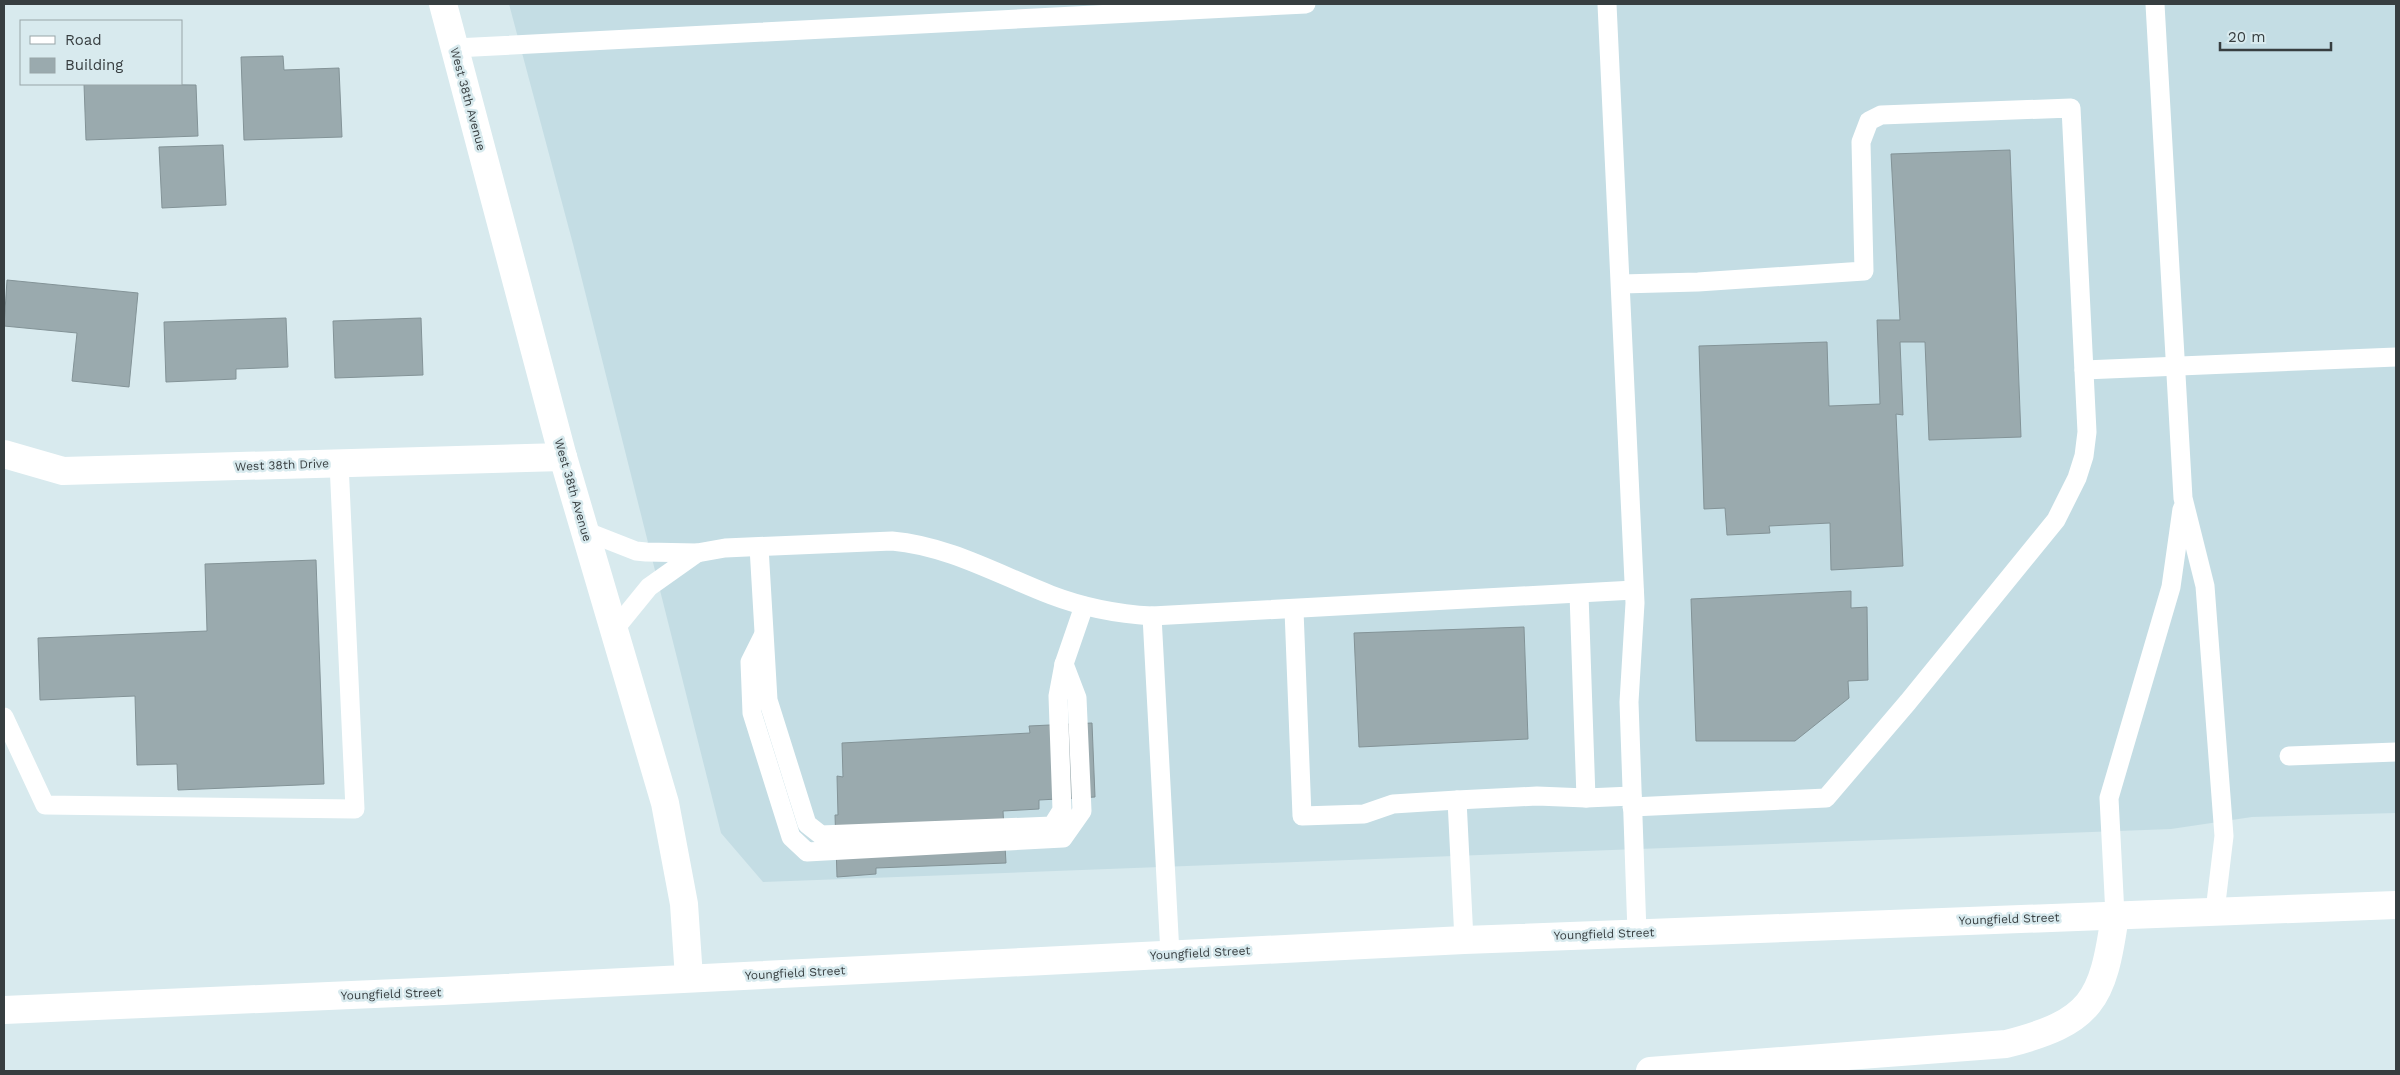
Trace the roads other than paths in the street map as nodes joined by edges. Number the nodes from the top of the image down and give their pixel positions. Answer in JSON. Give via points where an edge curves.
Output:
{"nodes":[{"id":1,"x":443,"y":4,"type":"edge"},
{"id":2,"x":1306,"y":4,"type":"edge"},
{"id":3,"x":1607,"y":4,"type":"edge"},
{"id":4,"x":2155,"y":4,"type":"edge"},
{"id":5,"x":455,"y":48,"type":"junction"},
{"id":6,"x":1621,"y":284,"type":"junction"},
{"id":7,"x":2396,"y":357,"type":"edge"},
{"id":8,"x":2175,"y":365,"type":"junction"},
{"id":9,"x":2084,"y":370,"type":"junction"},
{"id":10,"x":4,"y":454,"type":"edge"},
{"id":11,"x":564,"y":457,"type":"junction"},
{"id":12,"x":339,"y":463,"type":"junction"},
{"id":13,"x":2183,"y":498,"type":"junction"},
{"id":14,"x":585,"y":531,"type":"junction"},
{"id":15,"x":759,"y":547,"type":"junction"},
{"id":16,"x":697,"y":553,"type":"junction"},
{"id":17,"x":1634,"y":590,"type":"junction"},
{"id":18,"x":1579,"y":594,"type":"junction"},
{"id":19,"x":1084,"y":606,"type":"junction"},
{"id":20,"x":1294,"y":610,"type":"junction"},
{"id":21,"x":1152,"y":616,"type":"junction"},
{"id":22,"x":614,"y":630,"type":"junction"},
{"id":23,"x":4,"y":717,"type":"edge"},
{"id":24,"x":2396,"y":752,"type":"edge"},
{"id":25,"x":2289,"y":756,"type":"dead end"},
{"id":26,"x":1586,"y":798,"type":"junction"},
{"id":27,"x":1457,"y":800,"type":"junction"},
{"id":28,"x":1632,"y":802,"type":"junction"},
{"id":29,"x":2396,"y":906,"type":"edge"},
{"id":30,"x":2215,"y":911,"type":"junction"},
{"id":31,"x":2114,"y":915,"type":"junction"},
{"id":32,"x":1636,"y":933,"type":"junction"},
{"id":33,"x":1464,"y":940,"type":"junction"},
{"id":34,"x":1170,"y":954,"type":"junction"},
{"id":35,"x":690,"y":978,"type":"junction"},
{"id":36,"x":4,"y":1010,"type":"edge"},
{"id":37,"x":1650,"y":1071,"type":"edge"}],
"edges":[{"from":1,"to":5,"type":"main road","name":"West 38th Avenue"},
{"from":2,"to":5,"type":"lane"},
{"from":3,"to":6,"type":"lane"},
{"from":4,"to":8,"type":"lane"},
{"from":5,"to":11,"type":"main road","name":"West 38th Avenue"},
{"from":6,"to":9,"type":"lane","via":[[1864,271],[1862,142],[1869,122],[1881,115],[2071,108]]},
{"from":6,"to":17,"type":"lane"},
{"from":7,"to":8,"type":"lane"},
{"from":8,"to":9,"type":"lane"},
{"from":8,"to":13,"type":"lane"},
{"from":9,"to":28,"type":"lane","via":[[2087,432],[2084,456],[2056,520],[1826,798]]},
{"from":10,"to":12,"type":"main road","name":"West 38th Drive","via":[[62,471]]},
{"from":11,"to":12,"type":"main road","name":"West 38th Drive"},
{"from":11,"to":14,"type":"main road","name":"West 38th Avenue"},
{"from":12,"to":23,"type":"lane","via":[[355,809],[45,805]]},
{"from":13,"to":30,"type":"lane","via":[[2205,586],[2208,615],[2224,836]]},
{"from":13,"to":31,"type":"lane","via":[[2172,587],[2109,798]]},
{"from":14,"to":16,"type":"lane","via":[[636,551]]},
{"from":14,"to":22,"type":"main road","name":"West 38th Avenue"},
{"from":15,"to":16,"type":"lane"},
{"from":15,"to":19,"type":"lane","via":[[892,541],[919,543]]},
{"from":15,"to":19,"type":"lane","via":[[764,634],[750,662],[752,713],[791,836],[807,852],[1063,838],[1082,811],[1077,698],[1064,664]]},
{"from":16,"to":22,"type":"lane","via":[[649,587]]},
{"from":17,"to":18,"type":"lane"},
{"from":17,"to":28,"type":"lane","via":[[1629,702]]},
{"from":18,"to":20,"type":"lane"},
{"from":18,"to":26,"type":"lane"},
{"from":19,"to":21,"type":"lane","via":[[1119,614]]},
{"from":20,"to":21,"type":"lane"},
{"from":20,"to":27,"type":"lane","via":[[1302,816],[1364,814],[1393,804]]},
{"from":21,"to":34,"type":"lane"},
{"from":22,"to":35,"type":"main road","name":"West 38th Avenue","via":[[665,803],[681,886]]},
{"from":24,"to":25,"type":"lane"},
{"from":26,"to":27,"type":"lane","via":[[1537,796]]},
{"from":26,"to":28,"type":"lane"},
{"from":27,"to":33,"type":"lane"},
{"from":28,"to":32,"type":"lane"},
{"from":29,"to":30,"type":"main road","name":"Youngfield Street"},
{"from":30,"to":31,"type":"main road","name":"Youngfield Street"},
{"from":31,"to":32,"type":"main road","name":"Youngfield Street"},
{"from":31,"to":37,"type":"main road","via":[[2110,948],[2096,992],[2081,1014],[2059,1028],[2033,1037],[2006,1044]]},
{"from":32,"to":33,"type":"main road","name":"Youngfield Street"},
{"from":33,"to":34,"type":"main road","name":"Youngfield Street"},
{"from":34,"to":35,"type":"main road","name":"Youngfield Street"},
{"from":35,"to":36,"type":"main road","name":"Youngfield Street"}]}
